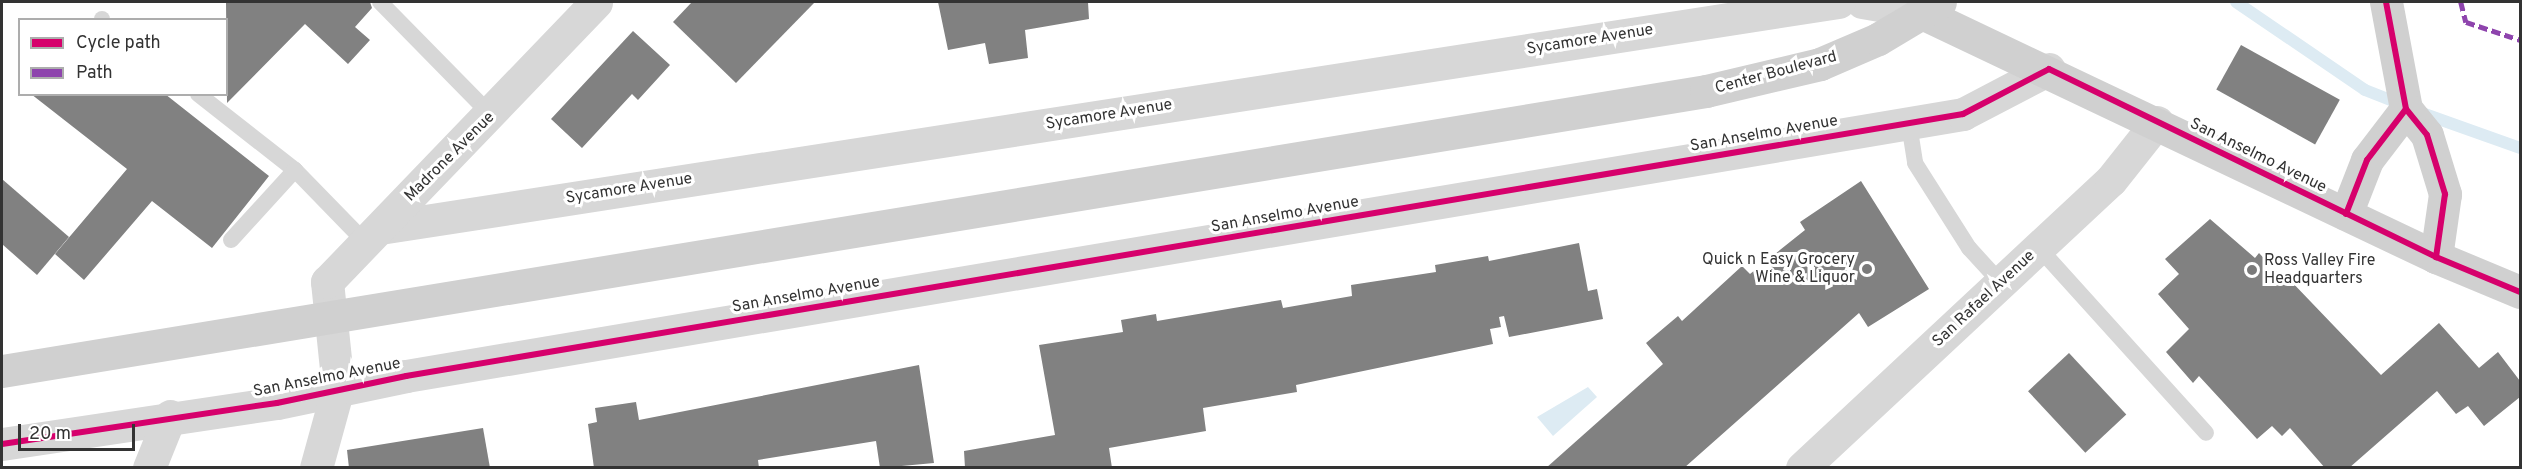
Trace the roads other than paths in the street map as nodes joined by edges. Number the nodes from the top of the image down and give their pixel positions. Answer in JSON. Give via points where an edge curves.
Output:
{"nodes":[{"id":1,"x":380,"y":2,"type":"edge"},
{"id":2,"x":596,"y":2,"type":"edge"},
{"id":3,"x":1839,"y":2,"type":"edge"},
{"id":4,"x":1862,"y":2,"type":"edge"},
{"id":5,"x":1930,"y":7,"type":"edge"},
{"id":6,"x":1731,"y":10,"type":"edge"},
{"id":7,"x":2388,"y":13,"type":"edge"},
{"id":8,"x":2049,"y":69,"type":"junction"},
{"id":9,"x":201,"y":96,"type":"edge"},
{"id":10,"x":2406,"y":109,"type":"junction"},
{"id":11,"x":492,"y":116,"type":"junction"},
{"id":12,"x":2157,"y":122,"type":"junction"},
{"id":13,"x":1909,"y":123,"type":"junction"},
{"id":14,"x":295,"y":170,"type":"junction"},
{"id":15,"x":2346,"y":214,"type":"junction"},
{"id":16,"x":372,"y":235,"type":"junction"},
{"id":17,"x":231,"y":240,"type":"dead end"},
{"id":18,"x":2039,"y":248,"type":"junction"},
{"id":19,"x":2436,"y":257,"type":"junction"},
{"id":20,"x":2001,"y":283,"type":"junction"},
{"id":21,"x":2520,"y":292,"type":"edge"},
{"id":22,"x":330,"y":319,"type":"junction"},
{"id":23,"x":2,"y":371,"type":"edge"},
{"id":24,"x":338,"y":388,"type":"junction"},
{"id":25,"x":170,"y":416,"type":"junction"},
{"id":26,"x":2206,"y":433,"type":"dead end"},
{"id":27,"x":2,"y":444,"type":"edge"},
{"id":28,"x":149,"y":468,"type":"edge"},
{"id":29,"x":316,"y":468,"type":"edge"},
{"id":30,"x":1802,"y":468,"type":"edge"}],
"edges":[{"from":1,"to":11,"type":"lane"},
{"from":2,"to":11,"type":"street","name":"Madrone Avenue"},
{"from":3,"to":6,"type":"street","name":"Sycamore Avenue"},
{"from":4,"to":5,"type":"street"},
{"from":5,"to":8,"type":"main road"},
{"from":5,"to":22,"type":"main road","name":"Center Boulevard","via":[[1878,39],[1820,64],[1706,92]]},
{"from":6,"to":16,"type":"street","name":"Sycamore Avenue"},
{"from":7,"to":10,"type":"main road"},
{"from":8,"to":12,"type":"main road","name":"San Anselmo Avenue"},
{"from":8,"to":13,"type":"street","name":"San Anselmo Avenue","via":[[1963,114]]},
{"from":9,"to":14,"type":"lane"},
{"from":10,"to":15,"type":"main road","via":[[2381,139]]},
{"from":10,"to":19,"type":"main road","via":[[2427,135],[2445,194]]},
{"from":11,"to":16,"type":"street","name":"Madrone Avenue"},
{"from":12,"to":15,"type":"main road","name":"San Anselmo Avenue"},
{"from":12,"to":18,"type":"street","name":"San Rafael Avenue","via":[[2111,180]]},
{"from":13,"to":20,"type":"lane","via":[[1915,162],[1969,248]]},
{"from":13,"to":24,"type":"street","name":"San Anselmo Avenue"},
{"from":14,"to":16,"type":"lane"},
{"from":14,"to":17,"type":"lane"},
{"from":15,"to":19,"type":"main road","name":"San Anselmo Avenue"},
{"from":16,"to":22,"type":"street","name":"Madrone Avenue","via":[[327,282]]},
{"from":18,"to":20,"type":"street","name":"San Rafael Avenue"},
{"from":18,"to":26,"type":"lane"},
{"from":19,"to":21,"type":"main road","name":"San Anselmo Avenue"},
{"from":20,"to":30,"type":"street","name":"San Rafael Avenue"},
{"from":22,"to":23,"type":"main road","name":"Center Boulevard"},
{"from":22,"to":24,"type":"street","name":"Madrone Avenue"},
{"from":24,"to":25,"type":"street","name":"San Anselmo Avenue","via":[[277,403]]},
{"from":24,"to":29,"type":"street"},
{"from":25,"to":27,"type":"street","name":"San Anselmo Avenue"},
{"from":25,"to":28,"type":"street"}]}
